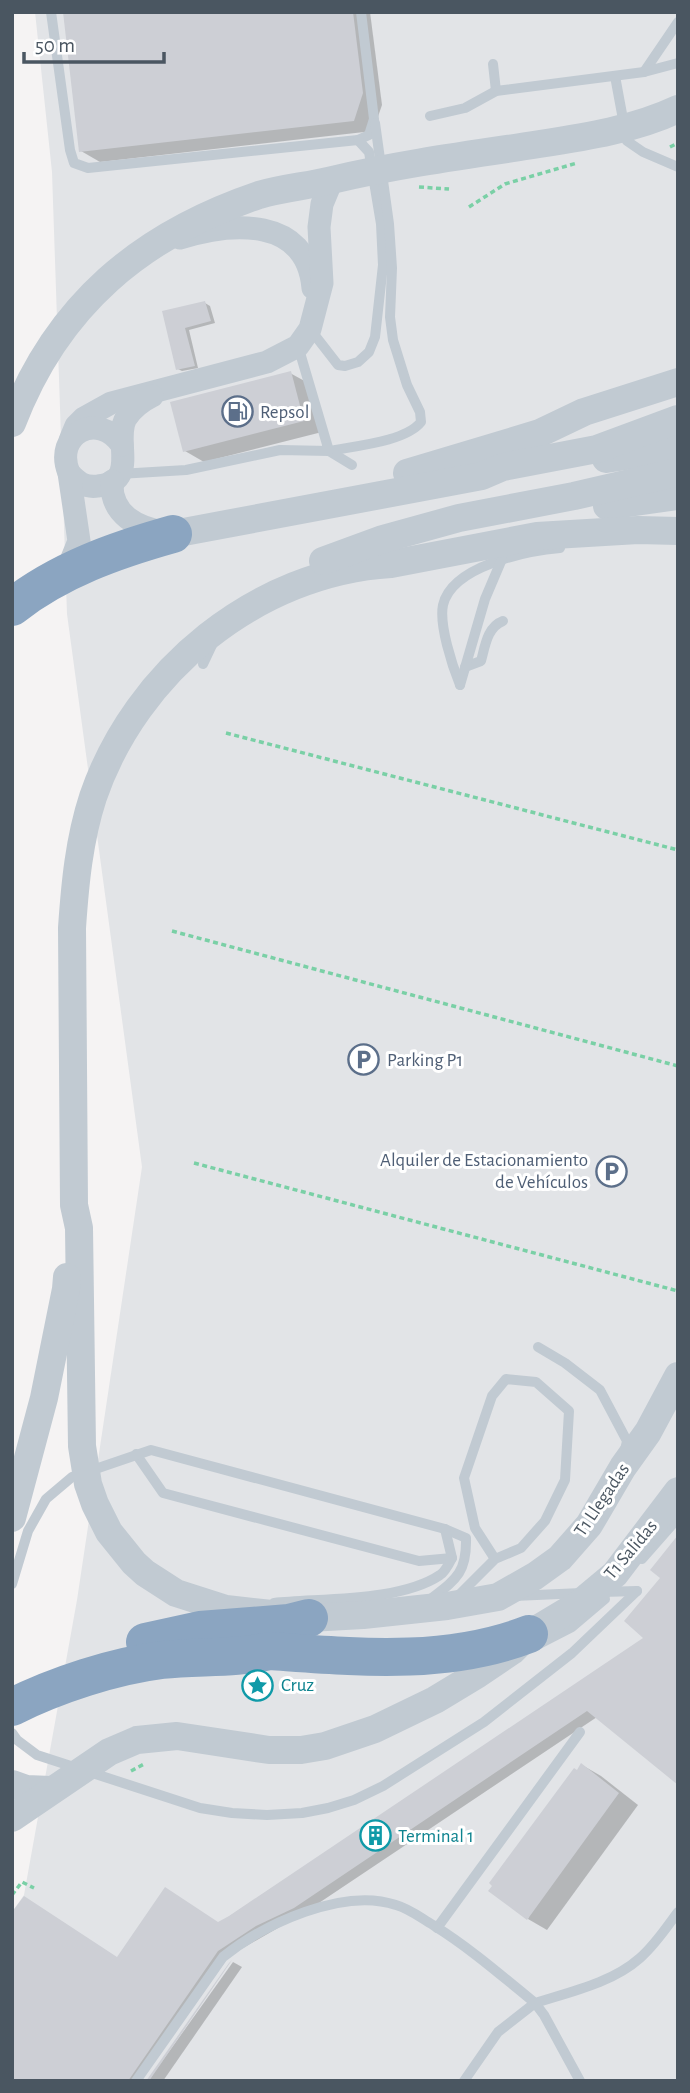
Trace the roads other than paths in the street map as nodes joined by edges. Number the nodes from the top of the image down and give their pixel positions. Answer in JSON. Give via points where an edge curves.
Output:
{"nodes":[{"id":1,"x":51,"y":12,"type":"edge"},
{"id":2,"x":361,"y":12,"type":"edge"},
{"id":3,"x":678,"y":22,"type":"edge"},
{"id":4,"x":678,"y":63,"type":"edge"},
{"id":5,"x":494,"y":64,"type":"dead end"},
{"id":6,"x":644,"y":72,"type":"junction"},
{"id":7,"x":615,"y":76,"type":"junction"},
{"id":8,"x":496,"y":92,"type":"junction"},
{"id":9,"x":678,"y":109,"type":"edge"},
{"id":10,"x":430,"y":116,"type":"dead end"},
{"id":11,"x":374,"y":119,"type":"junction"},
{"id":12,"x":678,"y":127,"type":"edge"},
{"id":13,"x":623,"y":129,"type":"junction"},
{"id":14,"x":358,"y":140,"type":"junction"},
{"id":15,"x":678,"y":167,"type":"edge"},
{"id":16,"x":337,"y":179,"type":"junction"},
{"id":17,"x":143,"y":250,"type":"junction"},
{"id":18,"x":308,"y":328,"type":"junction"},
{"id":19,"x":678,"y":382,"type":"edge"},
{"id":20,"x":167,"y":388,"type":"junction"},
{"id":21,"x":678,"y":418,"type":"edge"},
{"id":22,"x":12,"y":423,"type":"edge"},
{"id":23,"x":71,"y":438,"type":"junction"},
{"id":24,"x":122,"y":445,"type":"junction"},
{"id":25,"x":678,"y":448,"type":"edge"},
{"id":26,"x":329,"y":451,"type":"junction"},
{"id":27,"x":352,"y":465,"type":"dead end"},
{"id":28,"x":678,"y":472,"type":"edge"},
{"id":29,"x":69,"y":473,"type":"junction"},
{"id":30,"x":482,"y":476,"type":"junction"},
{"id":31,"x":116,"y":478,"type":"junction"},
{"id":32,"x":678,"y":496,"type":"edge"},
{"id":33,"x":330,"y":504,"type":"junction"},
{"id":34,"x":678,"y":531,"type":"edge"},
{"id":35,"x":173,"y":534,"type":"junction"},
{"id":36,"x":650,"y":542,"type":"dead end"},
{"id":37,"x":678,"y":543,"type":"edge"},
{"id":38,"x":594,"y":544,"type":"dead end"},
{"id":39,"x":608,"y":544,"type":"dead end"},
{"id":40,"x":572,"y":547,"type":"dead end"},
{"id":41,"x":502,"y":559,"type":"junction"},
{"id":42,"x":367,"y":566,"type":"junction"},
{"id":43,"x":66,"y":573,"type":"junction"},
{"id":44,"x":296,"y":587,"type":"junction"},
{"id":45,"x":12,"y":607,"type":"edge"},
{"id":46,"x":503,"y":621,"type":"dead end"},
{"id":47,"x":213,"y":632,"type":"junction"},
{"id":48,"x":203,"y":664,"type":"dead end"},
{"id":49,"x":465,"y":667,"type":"junction"},
{"id":50,"x":74,"y":1205,"type":"junction"},
{"id":51,"x":538,"y":1347,"type":"dead end"},
{"id":52,"x":678,"y":1376,"type":"edge"},
{"id":53,"x":136,"y":1454,"type":"junction"},
{"id":54,"x":623,"y":1467,"type":"junction"},
{"id":55,"x":678,"y":1491,"type":"edge"},
{"id":56,"x":678,"y":1517,"type":"edge"},
{"id":57,"x":12,"y":1518,"type":"edge"},
{"id":58,"x":445,"y":1529,"type":"junction"},
{"id":59,"x":452,"y":1558,"type":"junction"},
{"id":60,"x":495,"y":1559,"type":"junction"},
{"id":61,"x":528,"y":1562,"type":"junction"},
{"id":62,"x":12,"y":1584,"type":"edge"},
{"id":63,"x":498,"y":1597,"type":"junction"},
{"id":64,"x":447,"y":1606,"type":"junction"},
{"id":65,"x":226,"y":1609,"type":"junction"},
{"id":66,"x":417,"y":1609,"type":"junction"},
{"id":67,"x":309,"y":1618,"type":"junction"},
{"id":68,"x":529,"y":1634,"type":"junction"},
{"id":69,"x":250,"y":1656,"type":"junction"},
{"id":70,"x":483,"y":1664,"type":"junction"},
{"id":71,"x":323,"y":1667,"type":"dead end"},
{"id":72,"x":63,"y":1677,"type":"junction"},
{"id":73,"x":12,"y":1691,"type":"edge"},
{"id":74,"x":12,"y":1707,"type":"edge"},
{"id":75,"x":12,"y":1732,"type":"edge"},
{"id":76,"x":580,"y":1732,"type":"dead end"},
{"id":77,"x":82,"y":1770,"type":"junction"},
{"id":78,"x":12,"y":1784,"type":"edge"},
{"id":79,"x":51,"y":1790,"type":"junction"},
{"id":80,"x":12,"y":1818,"type":"edge"},
{"id":81,"x":678,"y":1912,"type":"edge"},
{"id":82,"x":438,"y":1928,"type":"junction"},
{"id":83,"x":535,"y":2003,"type":"junction"},
{"id":84,"x":136,"y":2081,"type":"edge"},
{"id":85,"x":464,"y":2081,"type":"edge"},
{"id":86,"x":580,"y":2081,"type":"edge"}],
"edges":[{"from":1,"to":14,"type":"lane","via":[[74,163],[88,168]]},
{"from":2,"to":11,"type":"lane"},
{"from":3,"to":6,"type":"lane"},
{"from":4,"to":6,"type":"lane"},
{"from":5,"to":8,"type":"lane"},
{"from":6,"to":7,"type":"lane"},
{"from":7,"to":8,"type":"lane"},
{"from":7,"to":13,"type":"lane"},
{"from":8,"to":10,"type":"lane","via":[[465,108]]},
{"from":9,"to":13,"type":"street"},
{"from":11,"to":14,"type":"lane","via":[[369,135]]},
{"from":11,"to":26,"type":"lane","via":[[389,224],[393,340],[421,422],[385,440]]},
{"from":12,"to":13,"type":"street"},
{"from":13,"to":15,"type":"lane","via":[[627,141]]},
{"from":13,"to":16,"type":"street","via":[[411,176]]},
{"from":14,"to":18,"type":"lane","via":[[369,152],[382,224],[383,265],[375,337],[369,352],[345,366],[338,365]]},
{"from":16,"to":17,"type":"street","via":[[261,194],[199,218]]},
{"from":16,"to":18,"type":"street","via":[[322,204],[322,284]]},
{"from":17,"to":18,"type":"street","via":[[202,231],[236,227],[272,231],[303,256],[312,274]]},
{"from":17,"to":22,"type":"street","via":[[71,317],[44,357]]},
{"from":18,"to":20,"type":"street","via":[[267,362]]},
{"from":18,"to":26,"type":"lane"},
{"from":19,"to":33,"type":"street","via":[[584,412],[540,433],[381,480]]},
{"from":20,"to":23,"type":"street","via":[[94,411],[76,426]]},
{"from":20,"to":24,"type":"street","via":[[143,401],[127,417]]},
{"from":21,"to":30,"type":"street","via":[[597,449],[503,467]]},
{"from":23,"to":24,"type":"street","via":[[98,427],[116,436]]},
{"from":23,"to":29,"type":"street","via":[[65,455]]},
{"from":24,"to":31,"type":"street","via":[[124,464]]},
{"from":25,"to":30,"type":"street","via":[[504,478]]},
{"from":26,"to":27,"type":"lane"},
{"from":26,"to":31,"type":"lane","via":[[280,450],[186,470]]},
{"from":28,"to":44,"type":"street","via":[[459,518],[383,539],[319,563]]},
{"from":29,"to":31,"type":"street","via":[[93,487]]},
{"from":29,"to":43,"type":"street","via":[[79,541]]},
{"from":30,"to":33,"type":"street"},
{"from":31,"to":35,"type":"street","via":[[116,507],[121,513],[150,530]]},
{"from":32,"to":42,"type":"street","via":[[500,528],[390,555]]},
{"from":33,"to":35,"type":"street"},
{"from":34,"to":42,"type":"street","via":[[537,536]]},
{"from":35,"to":43,"type":"highway","via":[[118,550]]},
{"from":36,"to":37,"type":"lane"},
{"from":38,"to":39,"type":"lane"},
{"from":40,"to":41,"type":"lane"},
{"from":41,"to":49,"type":"lane"},
{"from":41,"to":49,"type":"lane","via":[[471,574],[446,596],[443,620],[460,685]]},
{"from":42,"to":44,"type":"street"},
{"from":43,"to":45,"type":"highway"},
{"from":44,"to":47,"type":"street","via":[[265,599]]},
{"from":46,"to":49,"type":"lane","via":[[491,630],[481,661]]},
{"from":47,"to":48,"type":"lane"},
{"from":47,"to":50,"type":"street","via":[[165,675],[136,713],[110,757],[84,828],[72,928]]},
{"from":50,"to":57,"type":"street","via":[[66,1289],[44,1398]]},
{"from":50,"to":65,"type":"street","name":"T1 Llegadas","via":[[79,1228],[82,1446],[94,1504],[115,1541],[145,1573],[176,1593]]},
{"from":51,"to":54,"type":"lane","via":[[600,1390],[627,1441]]},
{"from":52,"to":54,"type":"street","name":"T1 Llegadas"},
{"from":53,"to":58,"type":"lane","via":[[151,1450]]},
{"from":53,"to":59,"type":"lane","via":[[163,1493],[419,1562]]},
{"from":53,"to":62,"type":"lane","via":[[72,1478],[46,1499],[28,1531]]},
{"from":54,"to":61,"type":"street","name":"T1 Llegadas","via":[[589,1525],[560,1558]]},
{"from":55,"to":68,"type":"street","name":"T1 Salidas","via":[[615,1574],[579,1604]]},
{"from":56,"to":70,"type":"lane","via":[[596,1609],[545,1642]]},
{"from":58,"to":59,"type":"lane"},
{"from":58,"to":66,"type":"lane","via":[[466,1538],[466,1558],[456,1579]]},
{"from":59,"to":65,"type":"lane","via":[[442,1574],[390,1593]]},
{"from":60,"to":61,"type":"lane"},
{"from":60,"to":61,"type":"lane","via":[[475,1528],[464,1478],[492,1396],[506,1378],[536,1382],[569,1411],[565,1480]]},
{"from":60,"to":64,"type":"lane"},
{"from":61,"to":63,"type":"street","name":"T1 Llegadas"},
{"from":63,"to":64,"type":"street","name":"T1 Llegadas"},
{"from":63,"to":77,"type":"lane","via":[[637,1591],[515,1699],[409,1771],[354,1800],[302,1813],[232,1814],[168,1799]]},
{"from":64,"to":66,"type":"street","name":"T1 Llegadas"},
{"from":65,"to":67,"type":"street","name":"T1 Llegadas"},
{"from":66,"to":67,"type":"street","name":"T1 Llegadas"},
{"from":67,"to":72,"type":"highway","via":[[200,1630],[145,1642]]},
{"from":68,"to":69,"type":"highway","via":[[491,1647],[408,1658],[270,1651]]},
{"from":68,"to":70,"type":"street","name":"T1 Salidas"},
{"from":69,"to":71,"type":"lane"},
{"from":69,"to":72,"type":"highway","via":[[161,1661]]},
{"from":70,"to":77,"type":"street","name":"T1 Salidas","via":[[435,1700],[375,1729],[325,1746],[269,1750],[192,1737],[160,1737],[122,1745]]},
{"from":72,"to":73,"type":"highway"},
{"from":72,"to":74,"type":"highway"},
{"from":75,"to":77,"type":"lane","via":[[37,1755]]},
{"from":76,"to":82,"type":"lane"},
{"from":77,"to":79,"type":"street","name":"T1 Salidas"},
{"from":78,"to":79,"type":"street"},
{"from":79,"to":80,"type":"street","name":"T1 Salidas"},
{"from":81,"to":83,"type":"lane","via":[[653,1945],[620,1972]]},
{"from":82,"to":83,"type":"lane"},
{"from":82,"to":84,"type":"lane","via":[[396,1905],[359,1901],[322,1907],[242,1941],[223,1957]]},
{"from":83,"to":85,"type":"lane","via":[[498,2032]]},
{"from":83,"to":86,"type":"lane"}]}
